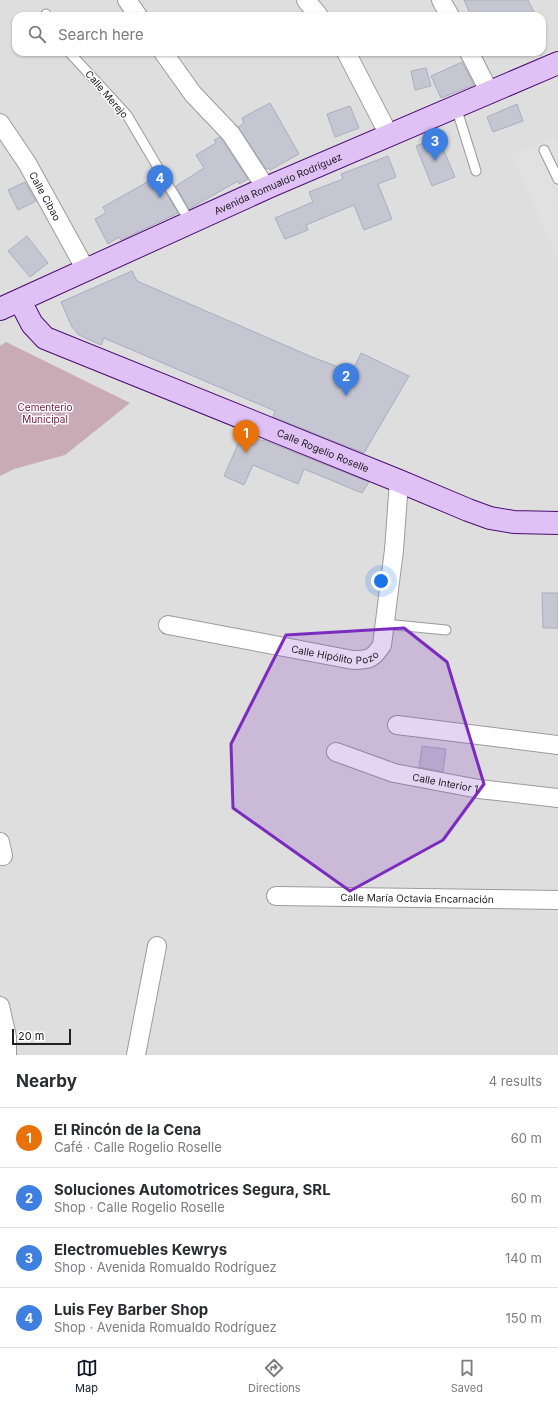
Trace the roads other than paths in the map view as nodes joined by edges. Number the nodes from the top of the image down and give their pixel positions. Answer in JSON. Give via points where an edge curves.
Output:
{"nodes":[{"id":1,"x":127,"y":0,"type":"edge"},
{"id":2,"x":306,"y":0,"type":"edge"},
{"id":3,"x":441,"y":0,"type":"edge"},
{"id":4,"x":135,"y":12,"type":"edge"},
{"id":5,"x":316,"y":12,"type":"edge"},
{"id":6,"x":448,"y":12,"type":"edge"},
{"id":7,"x":73,"y":56,"type":"edge"},
{"id":8,"x":167,"y":56,"type":"edge"},
{"id":9,"x":348,"y":56,"type":"edge"},
{"id":10,"x":470,"y":56,"type":"edge"},
{"id":11,"x":558,"y":63,"type":"edge"},
{"id":12,"x":490,"y":93,"type":"junction"},
{"id":13,"x":456,"y":107,"type":"junction"},
{"id":14,"x":0,"y":123,"type":"edge"},
{"id":15,"x":389,"y":135,"type":"junction"},
{"id":16,"x":544,"y":150,"type":"dead end"},
{"id":17,"x":476,"y":171,"type":"dead end"},
{"id":18,"x":558,"y":179,"type":"edge"},
{"id":19,"x":266,"y":188,"type":"junction"},
{"id":20,"x":190,"y":222,"type":"junction"},
{"id":21,"x":86,"y":270,"type":"junction"},
{"id":22,"x":20,"y":301,"type":"junction"},
{"id":23,"x":0,"y":310,"type":"edge"},
{"id":24,"x":399,"y":481,"type":"junction"},
{"id":25,"x":558,"y":522,"type":"edge"},
{"id":26,"x":385,"y":624,"type":"junction"},
{"id":27,"x":168,"y":625,"type":"dead end"},
{"id":28,"x":446,"y":630,"type":"dead end"},
{"id":29,"x":397,"y":725,"type":"dead end"},
{"id":30,"x":558,"y":745,"type":"edge"},
{"id":31,"x":336,"y":752,"type":"dead end"},
{"id":32,"x":558,"y":798,"type":"edge"},
{"id":33,"x":276,"y":896,"type":"dead end"},
{"id":34,"x":558,"y":900,"type":"edge"},
{"id":35,"x":157,"y":946,"type":"dead end"},
{"id":36,"x":0,"y":1006,"type":"edge"},
{"id":37,"x":7,"y":1055,"type":"edge"},
{"id":38,"x":136,"y":1055,"type":"edge"}],
"edges":[{"from":1,"to":4,"type":"street"},
{"from":2,"to":5,"type":"street"},
{"from":3,"to":6,"type":"street"},
{"from":7,"to":20,"type":"lane","name":"Calle Merejo","via":[[127,115]]},
{"from":8,"to":19,"type":"street","via":[[193,94],[231,134]]},
{"from":9,"to":15,"type":"street"},
{"from":10,"to":12,"type":"street"},
{"from":11,"to":12,"type":"main road","name":"Avenida Romualdo Rodríguez"},
{"from":12,"to":13,"type":"main road","name":"Avenida Romualdo Rodríguez"},
{"from":13,"to":15,"type":"main road","name":"Avenida Romualdo Rodríguez"},
{"from":13,"to":17,"type":"lane"},
{"from":14,"to":21,"type":"street","name":"Calle Cibao","via":[[27,163]]},
{"from":15,"to":19,"type":"main road","name":"Avenida Romualdo Rodríguez"},
{"from":16,"to":18,"type":"lane"},
{"from":19,"to":20,"type":"main road","name":"Avenida Romualdo Rodríguez"},
{"from":20,"to":21,"type":"main road","name":"Avenida Romualdo Rodríguez"},
{"from":21,"to":22,"type":"main road","name":"Avenida Romualdo Rodríguez"},
{"from":22,"to":23,"type":"main road","name":"Avenida Romualdo Rodríguez"},
{"from":22,"to":24,"type":"main road","name":"Calle Rogelio Roselle","via":[[32,324],[45,338]]},
{"from":24,"to":25,"type":"main road","name":"Calle Rogelio Roselle","via":[[490,518],[514,522]]},
{"from":24,"to":26,"type":"street","name":"Calle Hipólito Pozo"},
{"from":26,"to":27,"type":"street","name":"Calle Hipólito Pozo","via":[[382,645],[375,655],[367,660],[353,660]]},
{"from":26,"to":28,"type":"lane"},
{"from":29,"to":30,"type":"street"},
{"from":31,"to":32,"type":"street","name":"Calle Interior 1","via":[[394,773],[479,789]]},
{"from":33,"to":34,"type":"street","name":"Calle María Octavia Encarnación"},
{"from":35,"to":38,"type":"street"},
{"from":36,"to":37,"type":"street","via":[[7,1037]]}]}
